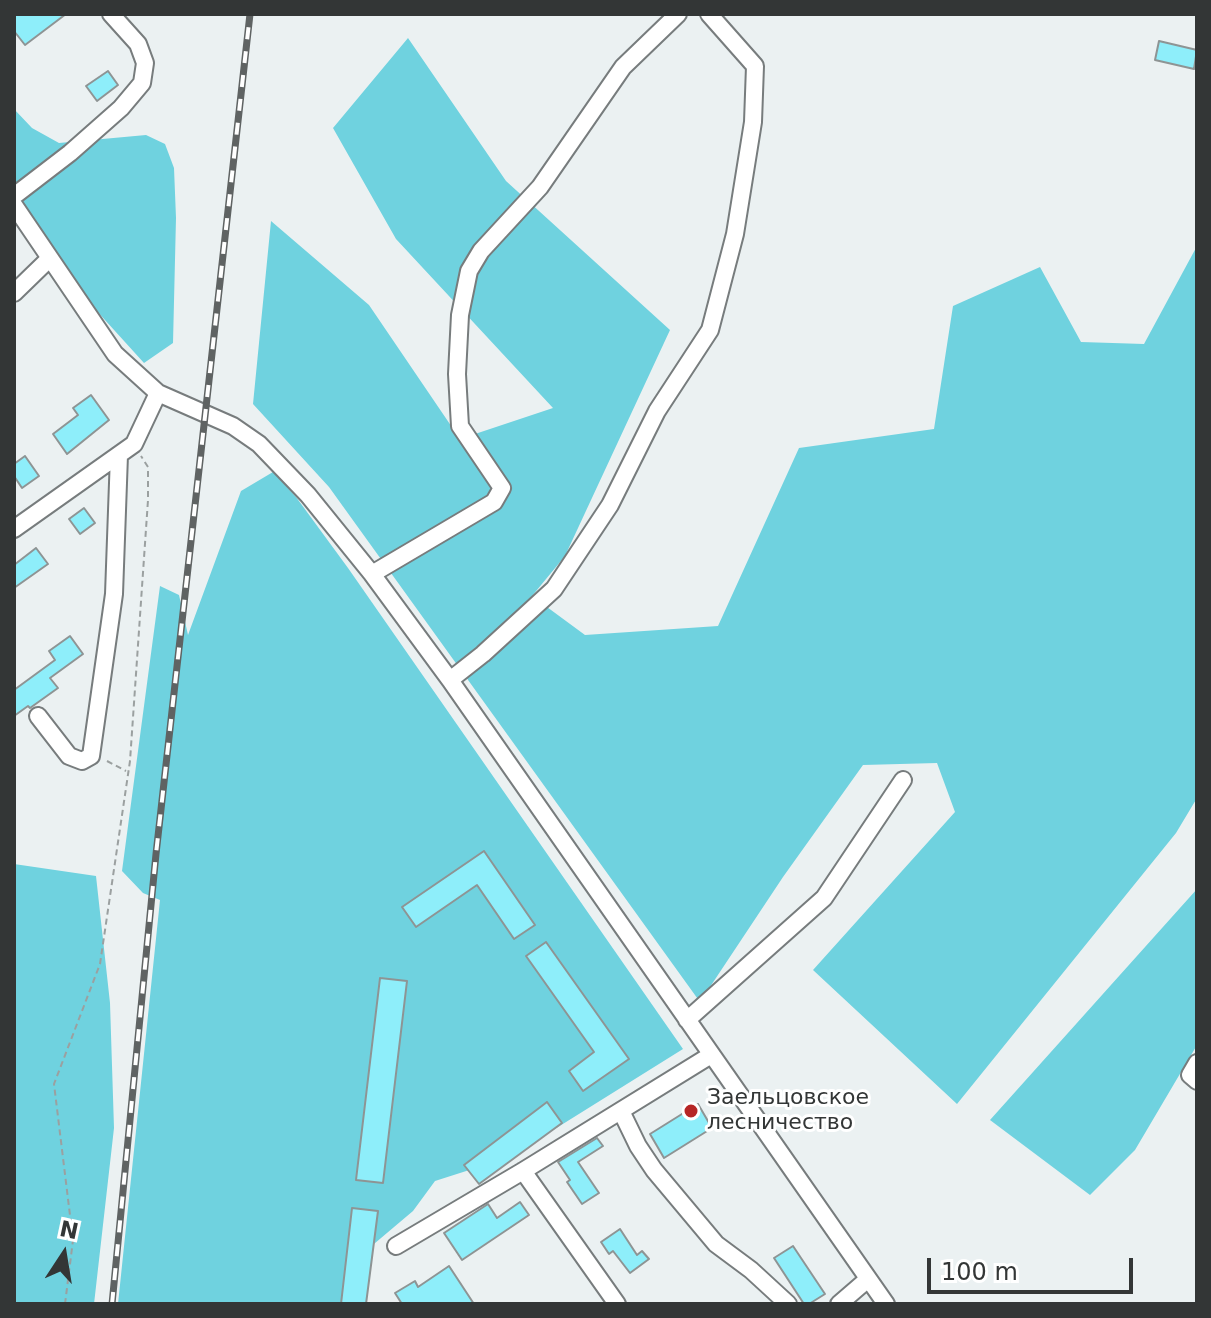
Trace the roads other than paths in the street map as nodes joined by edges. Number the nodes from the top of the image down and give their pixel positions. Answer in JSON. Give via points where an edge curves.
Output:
{"nodes":[{"id":1,"x":111,"y":14,"type":"edge"},
{"id":2,"x":678,"y":14,"type":"edge"},
{"id":3,"x":709,"y":14,"type":"edge"},
{"id":4,"x":14,"y":196,"type":"edge"},
{"id":5,"x":14,"y":205,"type":"edge"},
{"id":6,"x":49,"y":259,"type":"junction"},
{"id":7,"x":14,"y":293,"type":"edge"},
{"id":8,"x":158,"y":393,"type":"junction"},
{"id":9,"x":119,"y":455,"type":"junction"},
{"id":10,"x":14,"y":529,"type":"edge"},
{"id":11,"x":372,"y":574,"type":"junction"},
{"id":12,"x":450,"y":680,"type":"junction"},
{"id":13,"x":38,"y":716,"type":"dead end"},
{"id":14,"x":903,"y":780,"type":"dead end"},
{"id":15,"x":687,"y":1020,"type":"junction"},
{"id":16,"x":711,"y":1055,"type":"junction"},
{"id":17,"x":1197,"y":1063,"type":"edge"},
{"id":18,"x":1197,"y":1081,"type":"edge"},
{"id":19,"x":621,"y":1111,"type":"junction"},
{"id":20,"x":523,"y":1171,"type":"junction"},
{"id":21,"x":396,"y":1246,"type":"dead end"},
{"id":22,"x":868,"y":1279,"type":"junction"},
{"id":23,"x":617,"y":1304,"type":"edge"},
{"id":24,"x":788,"y":1304,"type":"edge"},
{"id":25,"x":839,"y":1304,"type":"edge"},
{"id":26,"x":886,"y":1304,"type":"edge"}],
"edges":[{"from":1,"to":4,"type":"street","via":[[138,44],[145,63],[142,83],[121,108]]},
{"from":2,"to":11,"type":"street","via":[[623,67],[540,187],[469,271],[460,315],[460,426],[502,488],[494,502]]},
{"from":3,"to":12,"type":"street","via":[[755,66],[753,122],[735,234],[710,330],[657,411],[610,505],[554,589]]},
{"from":5,"to":6,"type":"street"},
{"from":6,"to":7,"type":"street"},
{"from":6,"to":8,"type":"street","via":[[115,354]]},
{"from":8,"to":9,"type":"street","via":[[134,444]]},
{"from":8,"to":11,"type":"street","via":[[233,426],[259,444]]},
{"from":9,"to":10,"type":"street"},
{"from":9,"to":13,"type":"street","via":[[114,594],[91,756],[82,761],[69,756]]},
{"from":11,"to":12,"type":"street"},
{"from":12,"to":15,"type":"street"},
{"from":14,"to":15,"type":"street","via":[[824,898]]},
{"from":15,"to":16,"type":"street"},
{"from":16,"to":19,"type":"street"},
{"from":16,"to":22,"type":"street"},
{"from":17,"to":18,"type":"street","via":[[1190,1075]]},
{"from":19,"to":20,"type":"street"},
{"from":19,"to":24,"type":"street","via":[[654,1170],[706,1233]]},
{"from":20,"to":21,"type":"street"},
{"from":20,"to":23,"type":"street"},
{"from":22,"to":25,"type":"street"},
{"from":22,"to":26,"type":"street"}]}
